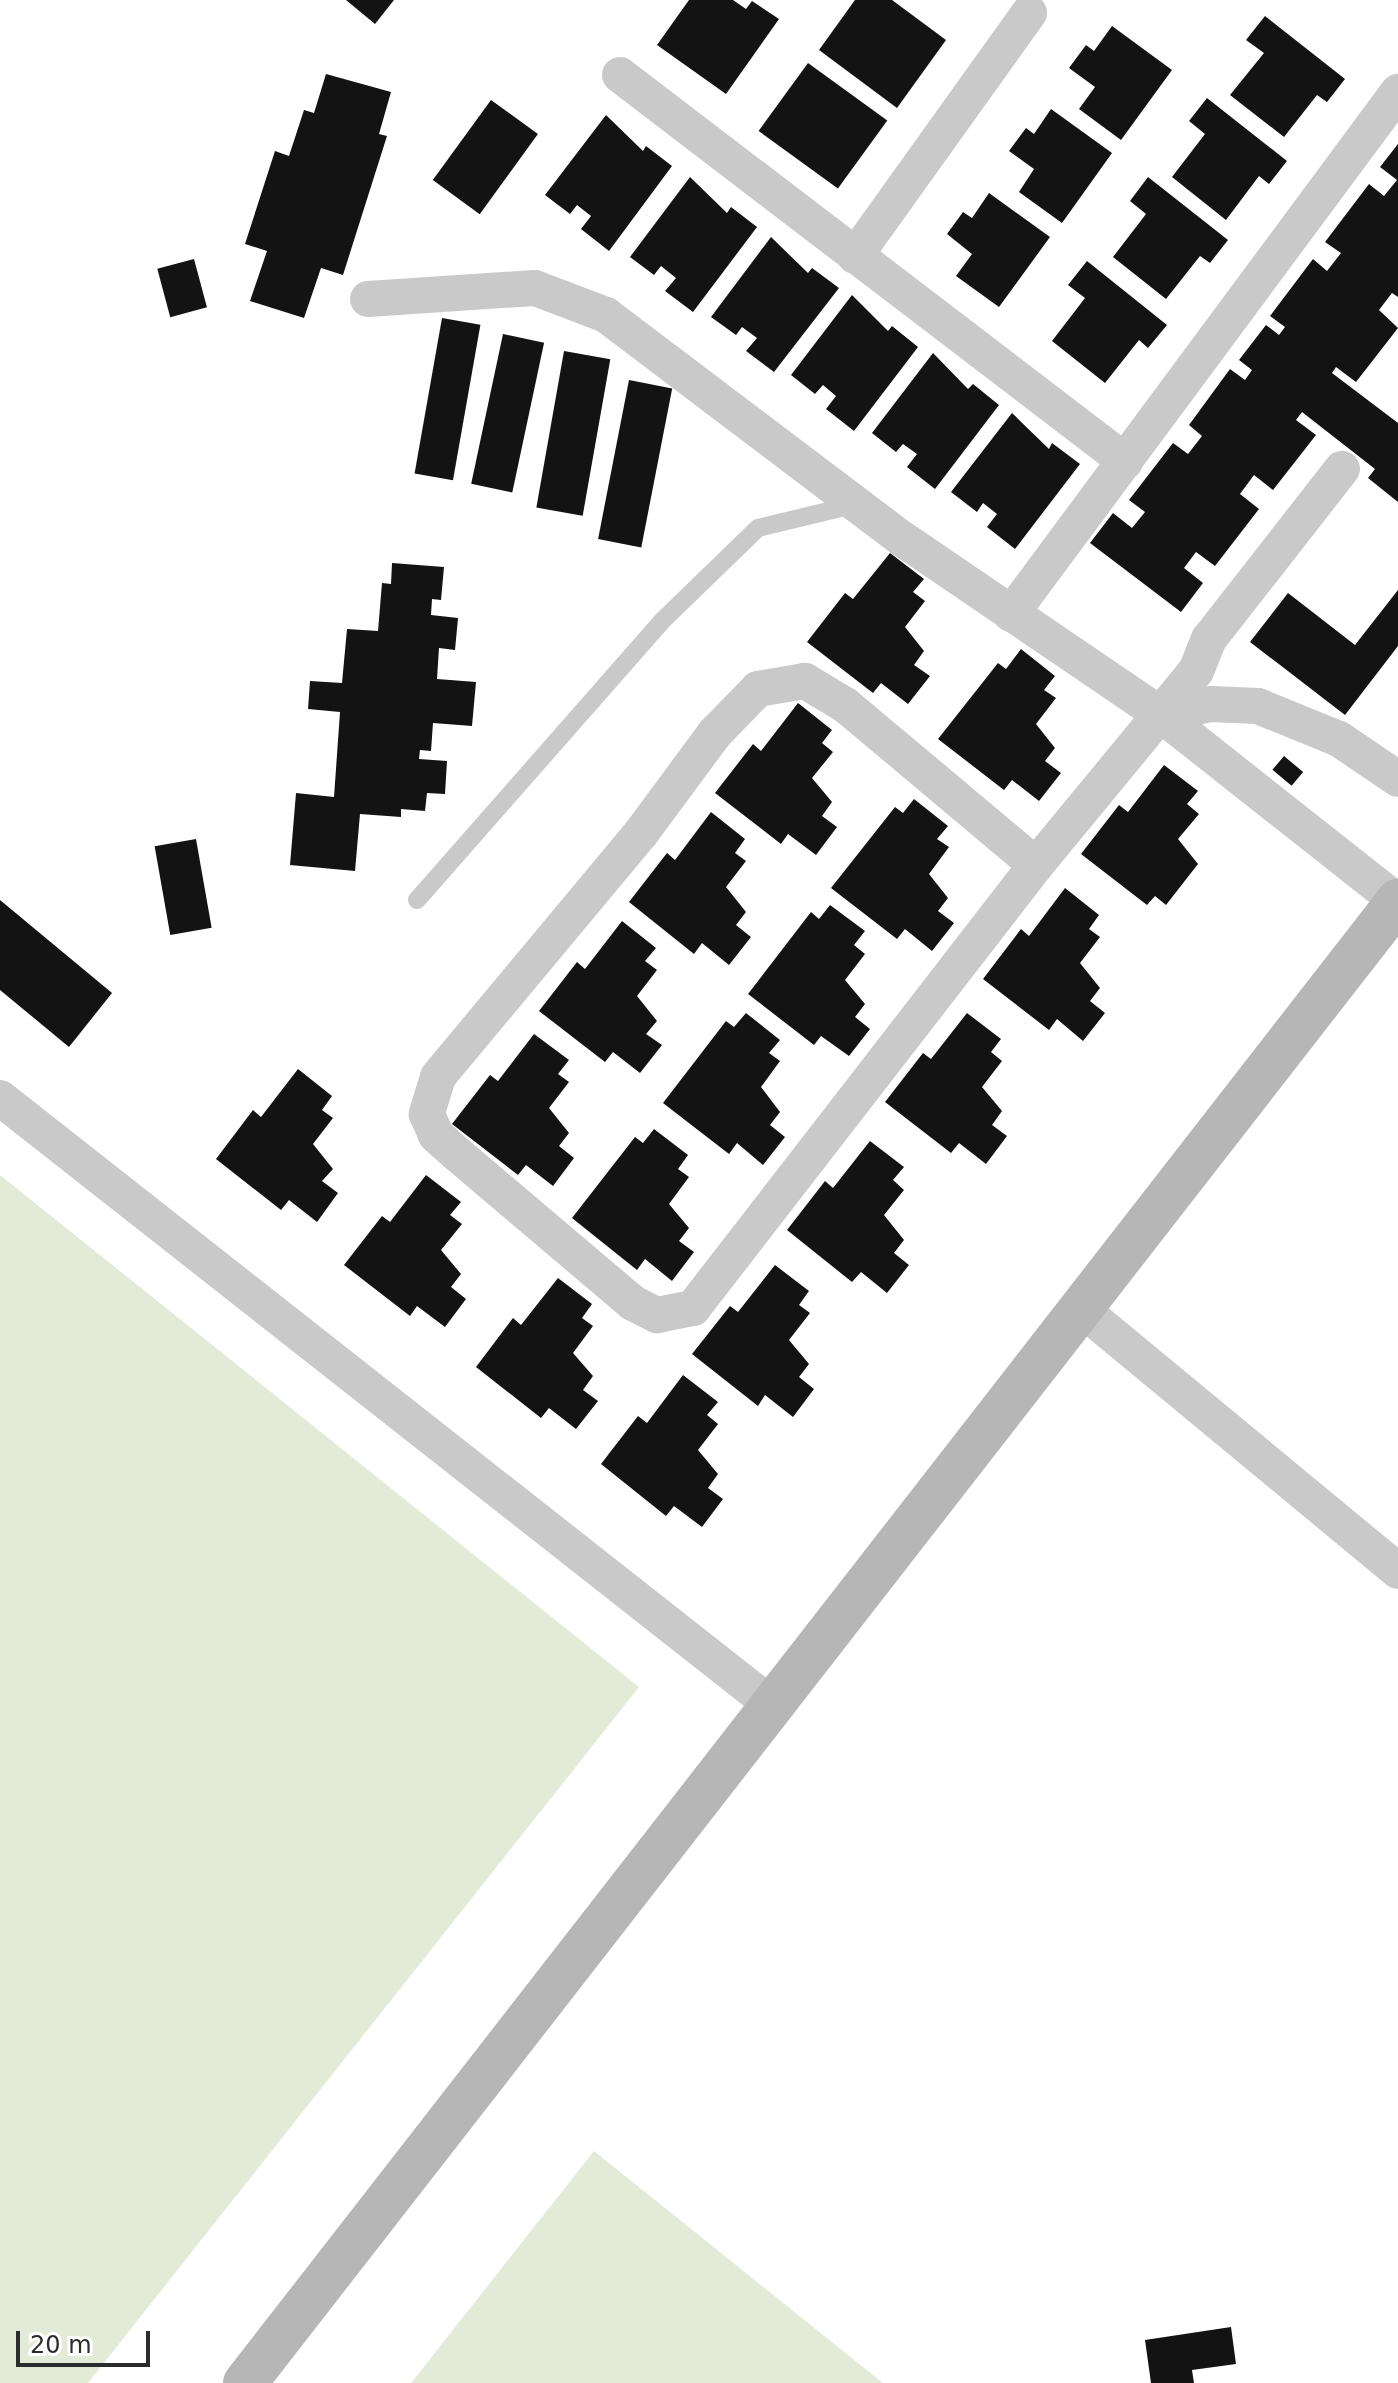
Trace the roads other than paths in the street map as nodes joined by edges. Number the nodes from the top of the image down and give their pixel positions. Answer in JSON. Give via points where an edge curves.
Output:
{"nodes":[{"id":1,"x":1029,"y":13,"type":"dead end"},
{"id":2,"x":620,"y":75,"type":"dead end"},
{"id":3,"x":1398,"y":92,"type":"edge"},
{"id":4,"x":855,"y":256,"type":"junction"},
{"id":5,"x":368,"y":299,"type":"dead end"},
{"id":6,"x":1125,"y":461,"type":"junction"},
{"id":7,"x":1342,"y":469,"type":"dead end"},
{"id":8,"x":860,"y":504,"type":"junction"},
{"id":9,"x":1011,"y":614,"type":"junction"},
{"id":10,"x":1160,"y":714,"type":"junction"},
{"id":11,"x":1398,"y":779,"type":"edge"},
{"id":12,"x":1036,"y":865,"type":"junction"},
{"id":13,"x":417,"y":900,"type":"dead end"},
{"id":14,"x":1398,"y":901,"type":"edge"},
{"id":15,"x":0,"y":1098,"type":"edge"},
{"id":16,"x":1079,"y":1307,"type":"junction"},
{"id":17,"x":1398,"y":1571,"type":"edge"},
{"id":18,"x":772,"y":1705,"type":"junction"},
{"id":19,"x":245,"y":2383,"type":"edge"}],
"edges":[{"from":1,"to":4,"type":"street"},
{"from":2,"to":4,"type":"street"},
{"from":3,"to":6,"type":"street"},
{"from":4,"to":6,"type":"street"},
{"from":5,"to":8,"type":"street","via":[[506,286],[577,300],[618,323]]},
{"from":6,"to":9,"type":"street"},
{"from":7,"to":10,"type":"street","via":[[1209,639],[1196,671]]},
{"from":8,"to":9,"type":"street"},
{"from":8,"to":13,"type":"lane","via":[[758,528],[662,621]]},
{"from":9,"to":10,"type":"street"},
{"from":10,"to":11,"type":"street","via":[[1211,704],[1258,706],[1339,739]]},
{"from":10,"to":12,"type":"street"},
{"from":10,"to":14,"type":"street"},
{"from":12,"to":12,"type":"street","via":[[845,705],[805,681],[758,689],[715,733],[641,833],[438,1077],[427,1114],[446,1144],[633,1303],[657,1315],[684,1312],[709,1295]]},
{"from":14,"to":16,"type":"street"},
{"from":15,"to":18,"type":"street"},
{"from":16,"to":17,"type":"street"},
{"from":16,"to":18,"type":"street"},
{"from":18,"to":19,"type":"street"}]}
